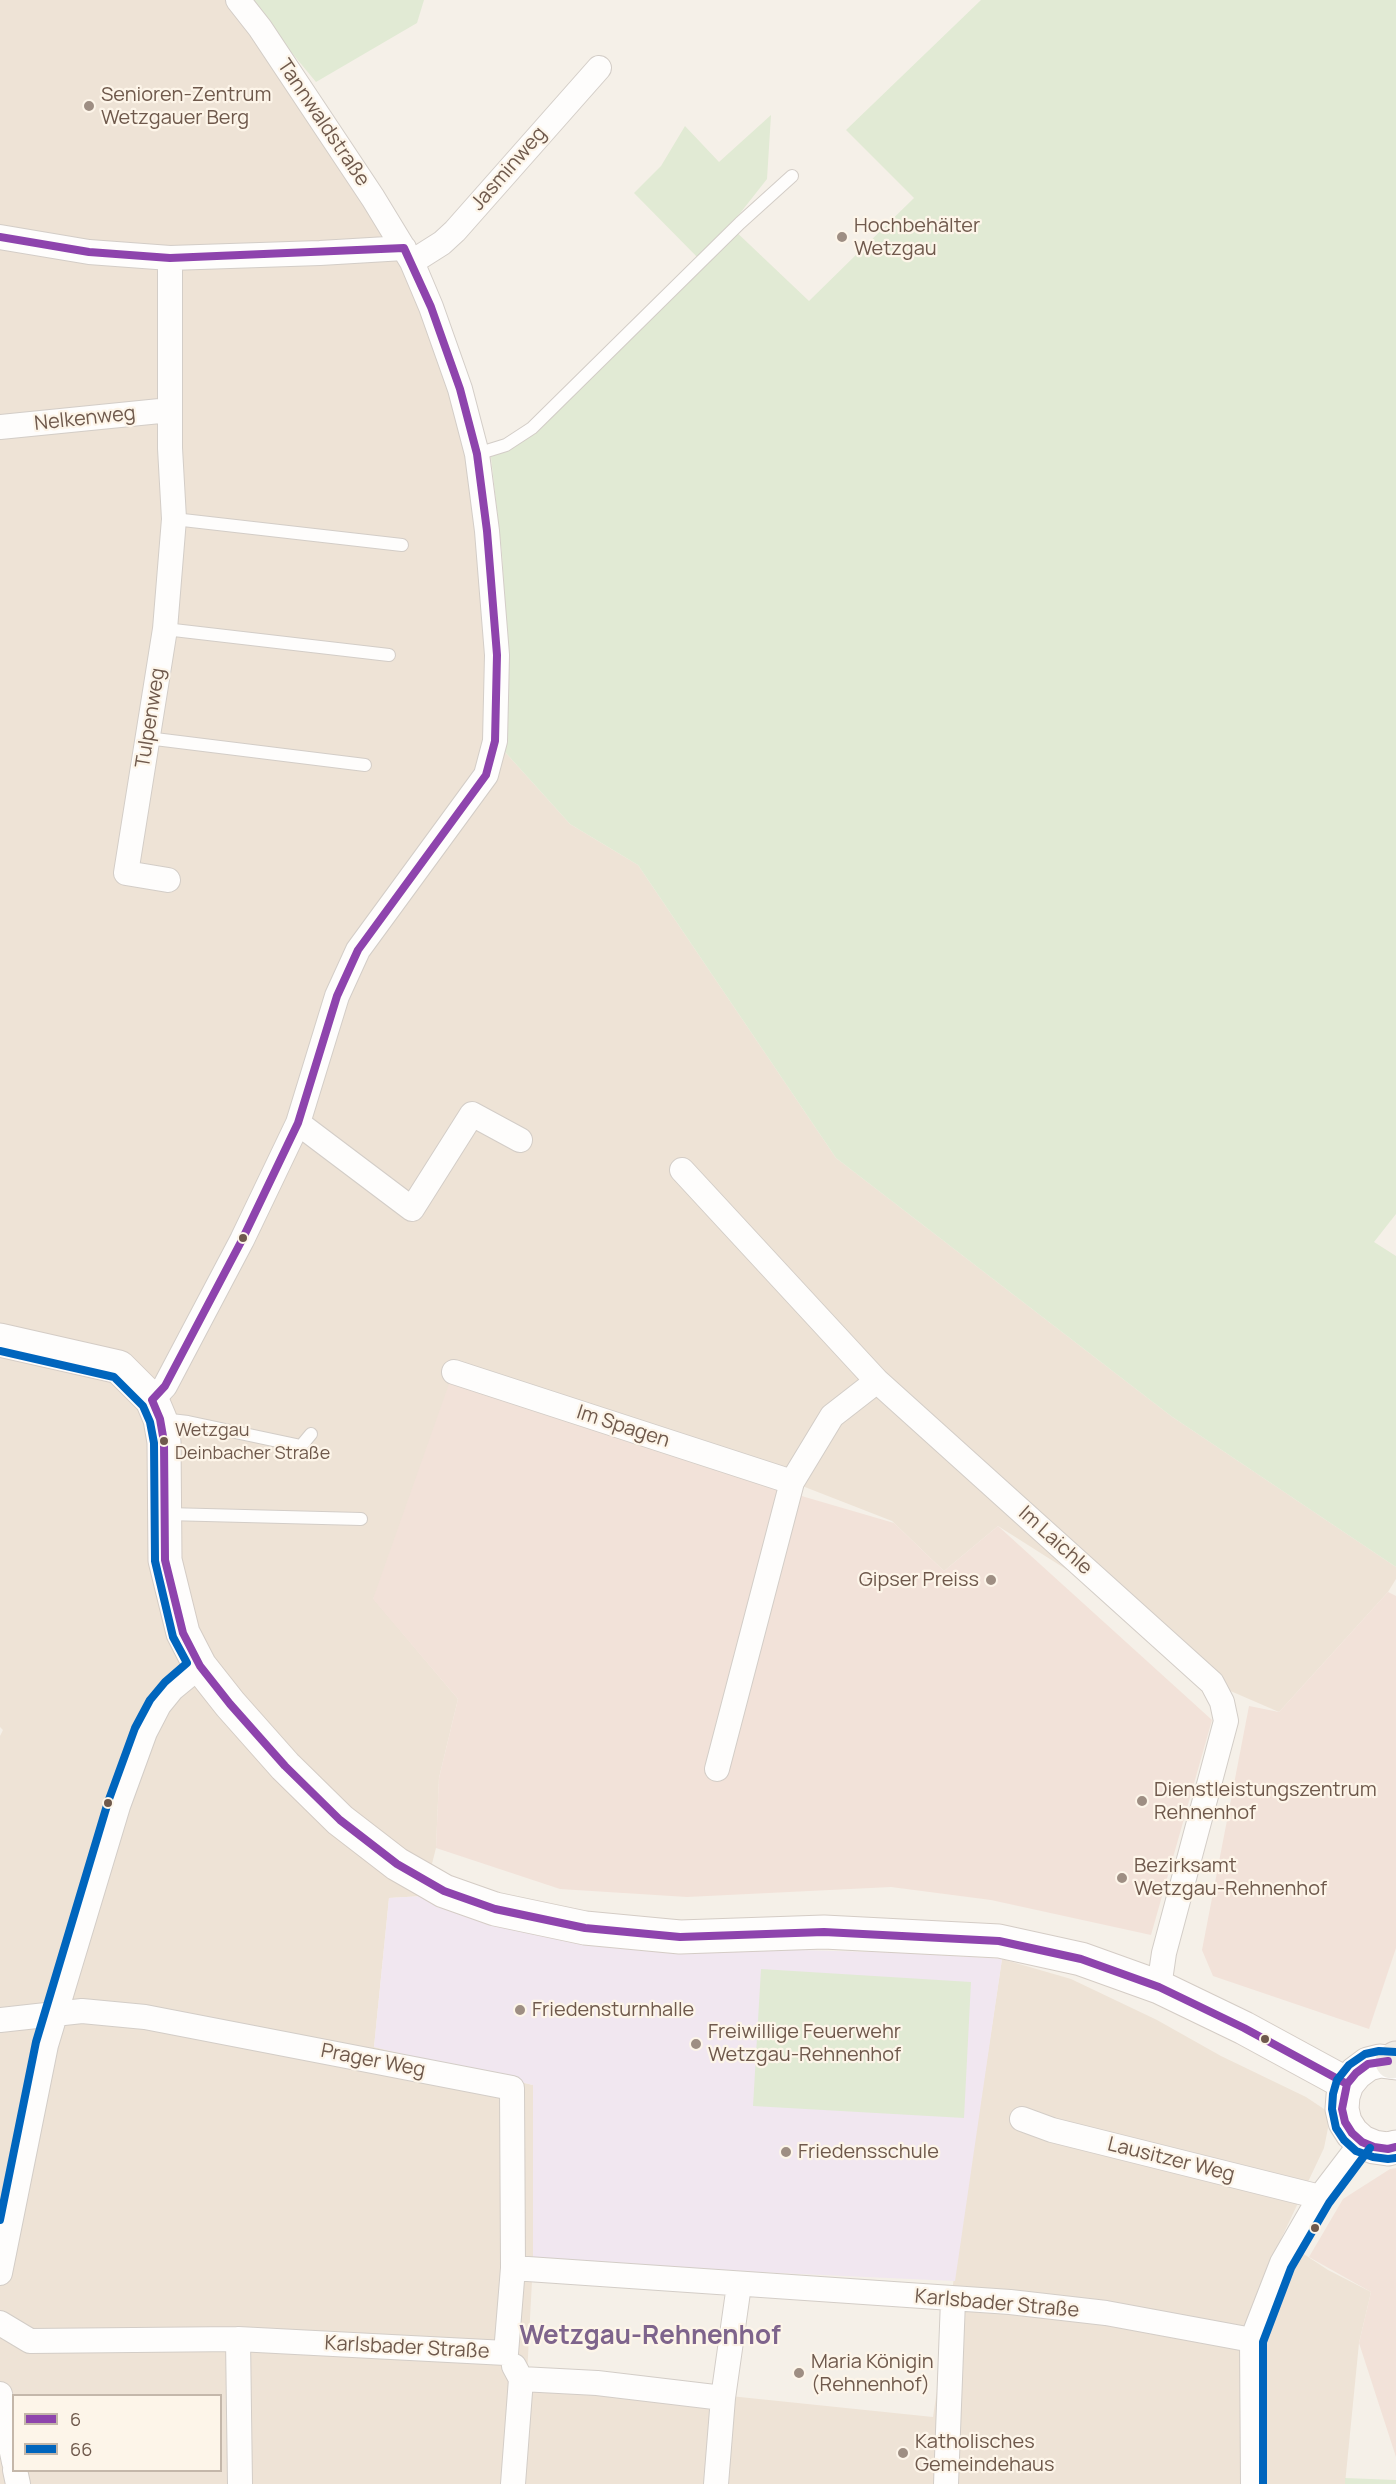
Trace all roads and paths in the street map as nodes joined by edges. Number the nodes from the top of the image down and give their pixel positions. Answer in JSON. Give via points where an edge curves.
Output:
{"nodes":[{"id":1,"x":238,"y":0,"type":"edge"},
{"id":2,"x":599,"y":68,"type":"dead end"},
{"id":3,"x":792,"y":176,"type":"dead end"},
{"id":4,"x":0,"y":237,"type":"edge"},
{"id":5,"x":408,"y":255,"type":"junction"},
{"id":6,"x":170,"y":258,"type":"junction"},
{"id":7,"x":170,"y":410,"type":"junction"},
{"id":8,"x":0,"y":428,"type":"edge"},
{"id":9,"x":477,"y":454,"type":"junction"},
{"id":10,"x":174,"y":519,"type":"junction"},
{"id":11,"x":402,"y":545,"type":"dead end"},
{"id":12,"x":165,"y":629,"type":"junction"},
{"id":13,"x":389,"y":654,"type":"dead end"},
{"id":14,"x":147,"y":738,"type":"junction"},
{"id":15,"x":365,"y":765,"type":"dead end"},
{"id":16,"x":168,"y":880,"type":"dead end"},
{"id":17,"x":298,"y":1123,"type":"junction"},
{"id":18,"x":520,"y":1140,"type":"dead end"},
{"id":19,"x":682,"y":1170,"type":"dead end"},
{"id":20,"x":0,"y":1340,"type":"edge"},
{"id":21,"x":454,"y":1372,"type":"dead end"},
{"id":22,"x":877,"y":1381,"type":"junction"},
{"id":23,"x":156,"y":1410,"type":"junction"},
{"id":24,"x":311,"y":1434,"type":"dead end"},
{"id":25,"x":792,"y":1482,"type":"junction"},
{"id":26,"x":165,"y":1514,"type":"junction"},
{"id":27,"x":361,"y":1519,"type":"dead end"},
{"id":28,"x":200,"y":1666,"type":"junction"},
{"id":29,"x":717,"y":1769,"type":"dead end"},
{"id":30,"x":1159,"y":1987,"type":"junction"},
{"id":31,"x":55,"y":2014,"type":"junction"},
{"id":32,"x":0,"y":2020,"type":"edge"},
{"id":33,"x":1395,"y":2061,"type":"edge"},
{"id":34,"x":1347,"y":2084,"type":"junction"},
{"id":35,"x":1022,"y":2119,"type":"dead end"},
{"id":36,"x":1362,"y":2142,"type":"junction"},
{"id":37,"x":1396,"y":2147,"type":"edge"},
{"id":38,"x":1320,"y":2197,"type":"junction"},
{"id":39,"x":513,"y":2268,"type":"junction"},
{"id":40,"x":0,"y":2272,"type":"edge"},
{"id":41,"x":739,"y":2285,"type":"junction"},
{"id":42,"x":953,"y":2300,"type":"junction"},
{"id":43,"x":0,"y":2323,"type":"edge"},
{"id":44,"x":238,"y":2339,"type":"junction"},
{"id":45,"x":1252,"y":2340,"type":"junction"},
{"id":46,"x":507,"y":2353,"type":"junction"},
{"id":47,"x":521,"y":2379,"type":"junction"},
{"id":48,"x":0,"y":2394,"type":"edge"},
{"id":49,"x":723,"y":2398,"type":"junction"},
{"id":50,"x":12,"y":2452,"type":"edge"},
{"id":51,"x":240,"y":2484,"type":"edge"},
{"id":52,"x":513,"y":2484,"type":"edge"},
{"id":53,"x":716,"y":2484,"type":"edge"},
{"id":54,"x":946,"y":2484,"type":"edge"},
{"id":55,"x":1253,"y":2484,"type":"edge"}],
"edges":[{"from":1,"to":5,"type":"street","name":"Tannwaldstraße"},
{"from":2,"to":5,"type":"street","name":"Jasminweg","via":[[455,231],[442,243]]},
{"from":3,"to":9,"type":"lane","via":[[532,428],[506,445]]},
{"from":4,"to":6,"type":"street","via":[[89,252]]},
{"from":5,"to":6,"type":"street","via":[[320,253]]},
{"from":5,"to":9,"type":"street","name":"Tannwaldstraße","via":[[456,379]]},
{"from":6,"to":7,"type":"street","name":"Tulpenweg"},
{"from":7,"to":8,"type":"street","name":"Nelkenweg"},
{"from":7,"to":10,"type":"street","name":"Tulpenweg"},
{"from":9,"to":17,"type":"street","name":"Tannwaldstraße","via":[[496,655],[495,741],[486,775],[358,950],[337,996]]},
{"from":10,"to":11,"type":"lane"},
{"from":10,"to":12,"type":"street","name":"Tulpenweg"},
{"from":12,"to":13,"type":"lane"},
{"from":12,"to":14,"type":"street","name":"Tulpenweg"},
{"from":14,"to":15,"type":"lane"},
{"from":14,"to":16,"type":"street","name":"Tulpenweg","via":[[126,873]]},
{"from":17,"to":18,"type":"street","via":[[412,1209],[472,1114]]},
{"from":17,"to":23,"type":"street","name":"Tannwaldstraße"},
{"from":19,"to":22,"type":"street","name":"Im Laichle"},
{"from":20,"to":23,"type":"street","via":[[119,1367]]},
{"from":21,"to":25,"type":"street","name":"Im Spagen"},
{"from":22,"to":25,"type":"street","via":[[832,1416]]},
{"from":22,"to":30,"type":"street","name":"Im Laichle","via":[[1212,1683],[1221,1702],[1226,1721],[1164,1953]]},
{"from":23,"to":24,"type":"lane","via":[[188,1422],[301,1446]]},
{"from":23,"to":26,"type":"street","via":[[164,1442]]},
{"from":25,"to":29,"type":"street"},
{"from":26,"to":27,"type":"lane"},
{"from":26,"to":28,"type":"street","via":[[165,1560],[173,1599],[183,1633]]},
{"from":28,"to":30,"type":"street","via":[[285,1766],[340,1820],[398,1864],[444,1891],[495,1909],[585,1928],[680,1937],[824,1932],[999,1941],[1081,1959]]},
{"from":28,"to":31,"type":"street","via":[[172,1689],[145,1732],[118,1806]]},
{"from":30,"to":34,"type":"street"},
{"from":31,"to":32,"type":"street"},
{"from":31,"to":39,"type":"street","name":"Prager Weg","via":[[82,2011],[145,2017],[512,2088]]},
{"from":31,"to":40,"type":"street","via":[[33,2102]]},
{"from":33,"to":34,"type":"street","via":[[1368,2064]]},
{"from":34,"to":36,"type":"street","via":[[1342,2096],[1344,2116],[1352,2133]]},
{"from":35,"to":38,"type":"street","name":"Lausitzer Weg","via":[[1052,2130]]},
{"from":36,"to":37,"type":"street","via":[[1374,2147]]},
{"from":36,"to":38,"type":"street"},
{"from":38,"to":45,"type":"street","via":[[1282,2263]]},
{"from":39,"to":41,"type":"street","name":"Karlsbader Straße"},
{"from":39,"to":46,"type":"street","name":"Karlsbader Straße"},
{"from":41,"to":42,"type":"street","name":"Karlsbader Straße"},
{"from":41,"to":49,"type":"street"},
{"from":42,"to":45,"type":"street","name":"Karlsbader Straße","via":[[1106,2313]]},
{"from":42,"to":54,"type":"street"},
{"from":43,"to":44,"type":"street","name":"Karlsbader Straße","via":[[30,2341]]},
{"from":44,"to":46,"type":"street","name":"Karlsbader Straße"},
{"from":44,"to":51,"type":"street"},
{"from":45,"to":55,"type":"street"},
{"from":46,"to":47,"type":"street"},
{"from":47,"to":49,"type":"street"},
{"from":47,"to":52,"type":"street"},
{"from":48,"to":50,"type":"street"},
{"from":49,"to":53,"type":"street"}]}
